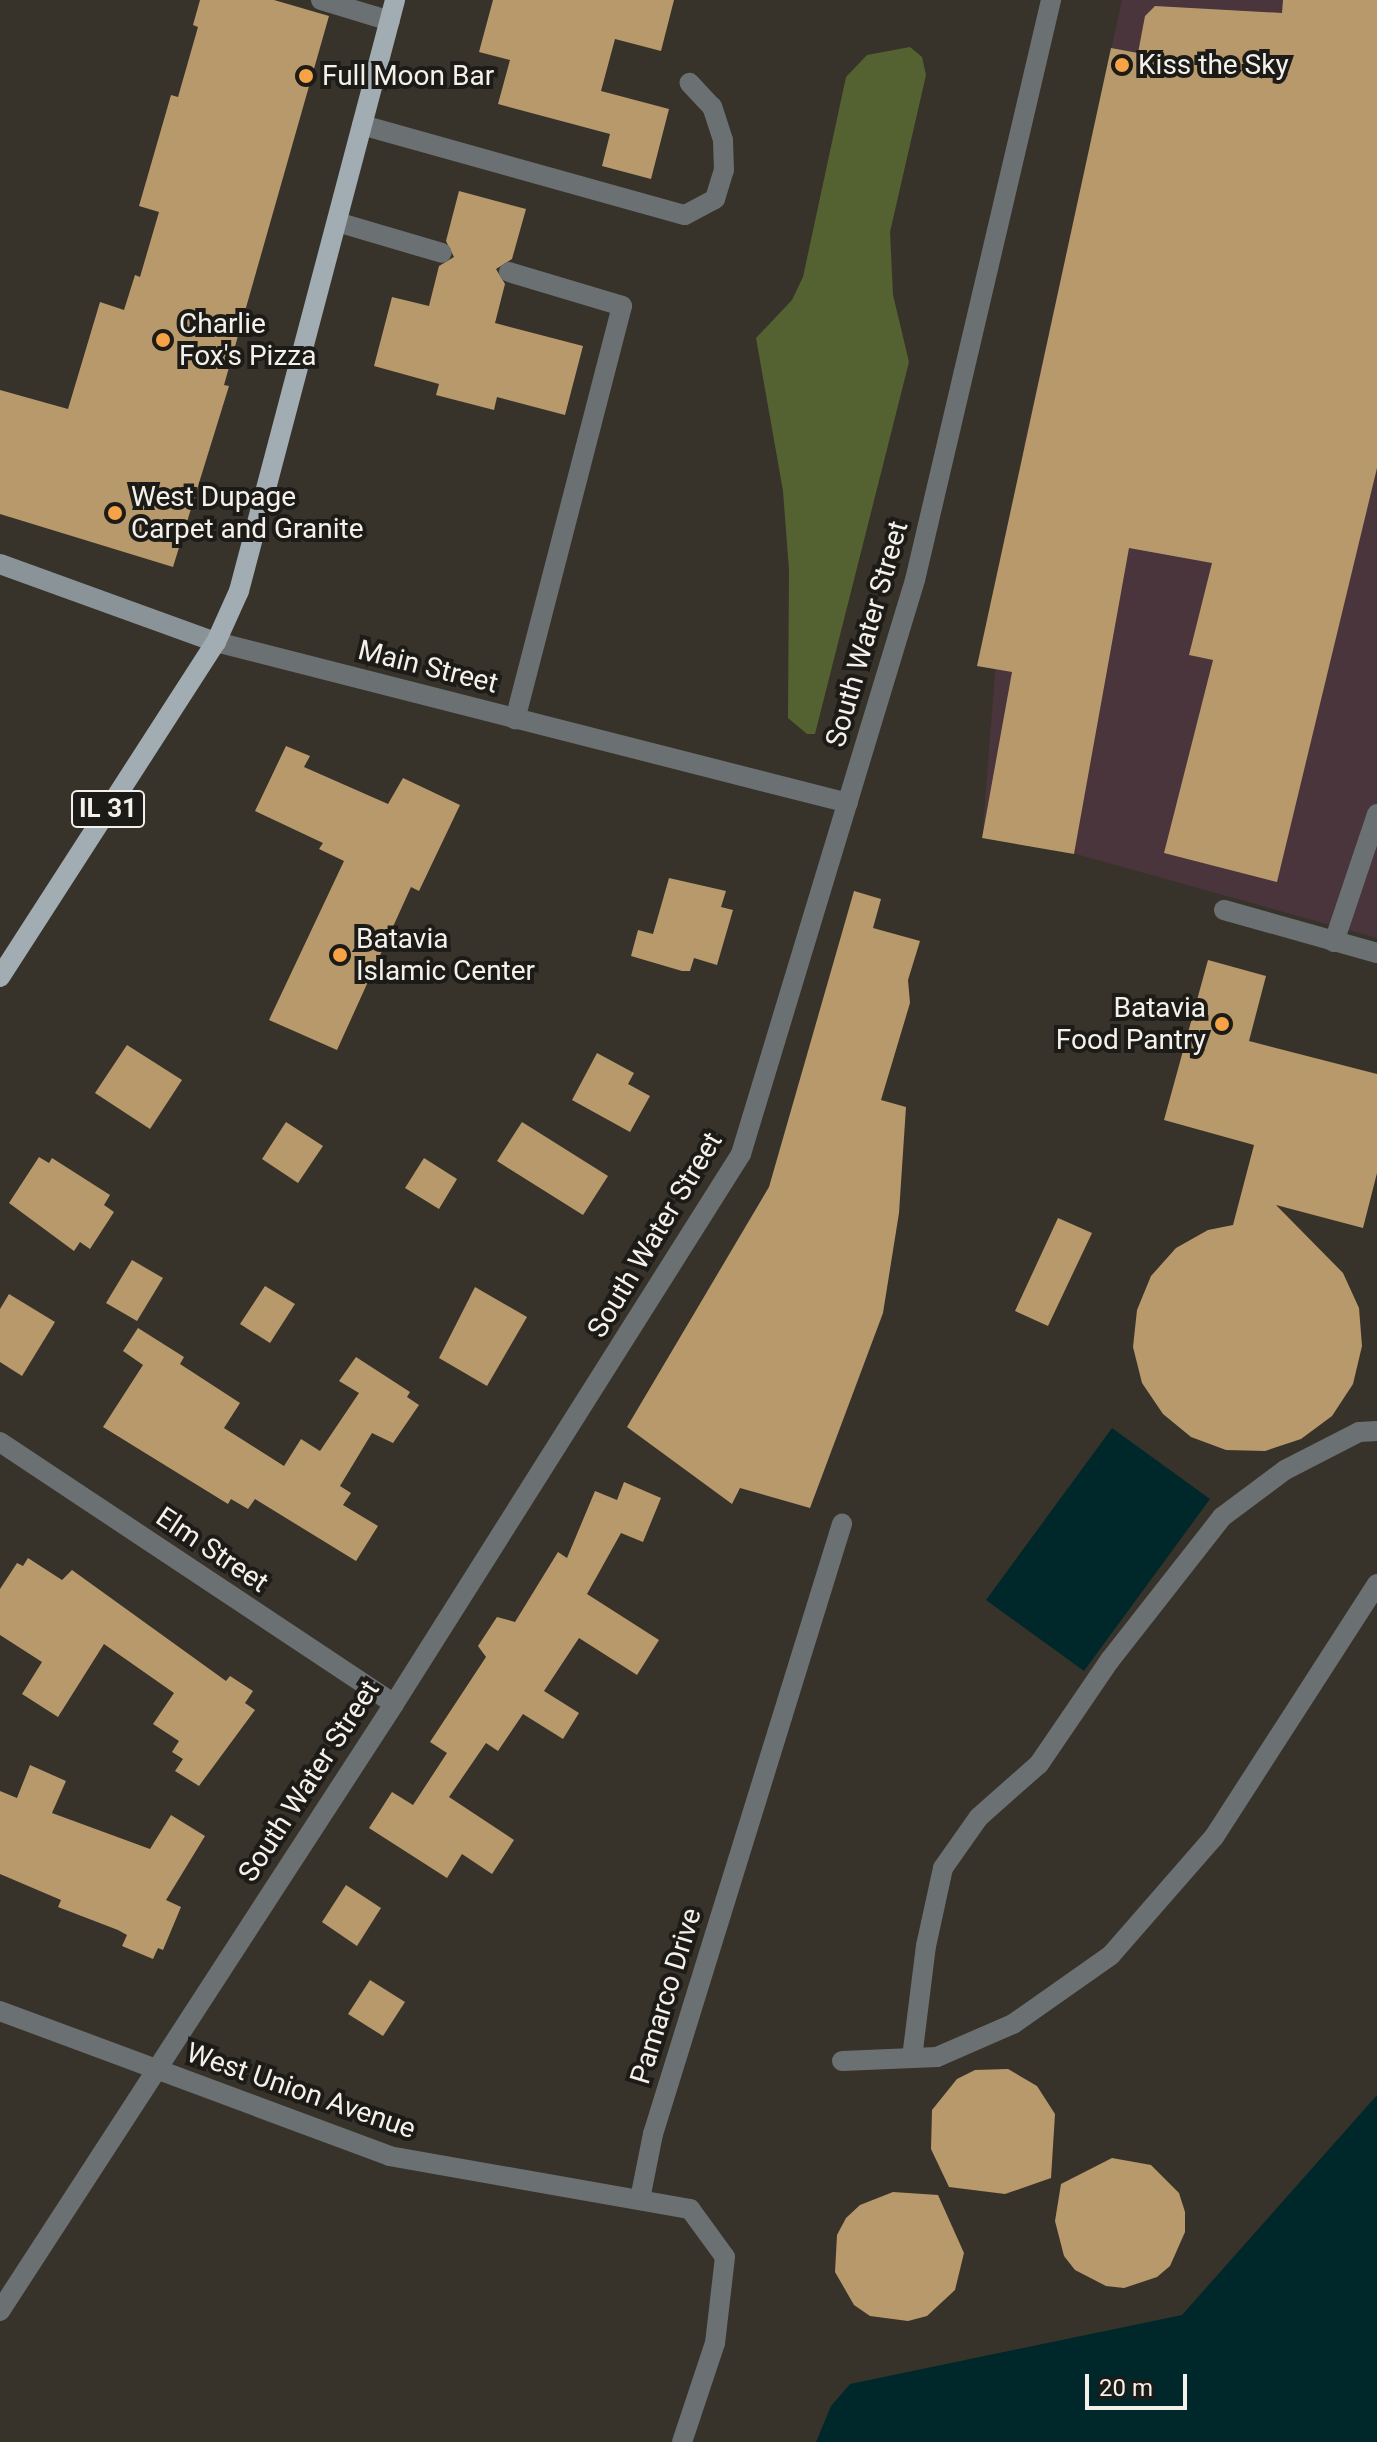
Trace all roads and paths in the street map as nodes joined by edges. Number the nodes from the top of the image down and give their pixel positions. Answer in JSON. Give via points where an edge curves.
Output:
{"nodes":[{"id":1,"x":321,"y":0,"type":"edge"},
{"id":2,"x":395,"y":0,"type":"edge"},
{"id":3,"x":1051,"y":0,"type":"edge"},
{"id":4,"x":390,"y":21,"type":"junction"},
{"id":5,"x":690,"y":83,"type":"dead end"},
{"id":6,"x":362,"y":125,"type":"junction"},
{"id":7,"x":337,"y":222,"type":"junction"},
{"id":8,"x":442,"y":253,"type":"dead end"},
{"id":9,"x":509,"y":272,"type":"dead end"},
{"id":10,"x":0,"y":564,"type":"edge"},
{"id":11,"x":216,"y":642,"type":"junction"},
{"id":12,"x":515,"y":719,"type":"junction"},
{"id":13,"x":848,"y":803,"type":"junction"},
{"id":14,"x":1377,"y":814,"type":"edge"},
{"id":15,"x":1224,"y":910,"type":"dead end"},
{"id":16,"x":1334,"y":942,"type":"junction"},
{"id":17,"x":1377,"y":953,"type":"edge"},
{"id":18,"x":0,"y":977,"type":"edge"},
{"id":19,"x":1377,"y":1431,"type":"edge"},
{"id":20,"x":0,"y":1442,"type":"edge"},
{"id":21,"x":842,"y":1524,"type":"dead end"},
{"id":22,"x":1377,"y":1584,"type":"edge"},
{"id":23,"x":394,"y":1704,"type":"junction"},
{"id":24,"x":0,"y":2011,"type":"edge"},
{"id":25,"x":912,"y":2058,"type":"junction"},
{"id":26,"x":842,"y":2061,"type":"dead end"},
{"id":27,"x":156,"y":2071,"type":"junction"},
{"id":28,"x":640,"y":2199,"type":"junction"},
{"id":29,"x":0,"y":2311,"type":"edge"},
{"id":30,"x":682,"y":2442,"type":"edge"}],
"edges":[{"from":1,"to":4,"type":"street"},
{"from":2,"to":4,"type":"main road","number":"IL 31"},
{"from":3,"to":13,"type":"street","name":"South Water Street","via":[[915,580]]},
{"from":4,"to":6,"type":"main road","number":"IL 31"},
{"from":5,"to":6,"type":"street","via":[[712,107],[723,140],[724,170],[715,199],[685,215]]},
{"from":6,"to":7,"type":"main road","number":"IL 31"},
{"from":7,"to":8,"type":"street"},
{"from":7,"to":11,"type":"main road","number":"IL 31","via":[[239,591]]},
{"from":9,"to":12,"type":"street","via":[[622,306]]},
{"from":10,"to":11,"type":"main road","name":"Main Street"},
{"from":11,"to":12,"type":"street","name":"Main Street"},
{"from":11,"to":18,"type":"main road","number":"IL 31"},
{"from":12,"to":13,"type":"street","name":"Main Street"},
{"from":13,"to":23,"type":"street","name":"South Water Street","via":[[741,1154]]},
{"from":14,"to":16,"type":"street"},
{"from":15,"to":16,"type":"street"},
{"from":16,"to":17,"type":"street"},
{"from":19,"to":25,"type":"street","via":[[1359,1432],[1285,1470],[1222,1517],[1110,1660],[1039,1764],[979,1817],[943,1868],[926,1946]]},
{"from":20,"to":23,"type":"street","name":"Elm Street"},
{"from":21,"to":28,"type":"street","name":"Pamarco Drive","via":[[653,2134]]},
{"from":22,"to":25,"type":"street","via":[[1214,1837],[1111,1955],[1013,2024],[937,2057]]},
{"from":23,"to":27,"type":"street","name":"South Water Street"},
{"from":24,"to":27,"type":"street","name":"West Union Avenue"},
{"from":25,"to":26,"type":"street"},
{"from":27,"to":28,"type":"street","name":"West Union Avenue","via":[[389,2156]]},
{"from":27,"to":29,"type":"street","name":"South Water Street"},
{"from":28,"to":30,"type":"street","via":[[690,2209],[725,2257],[715,2343]]}]}
